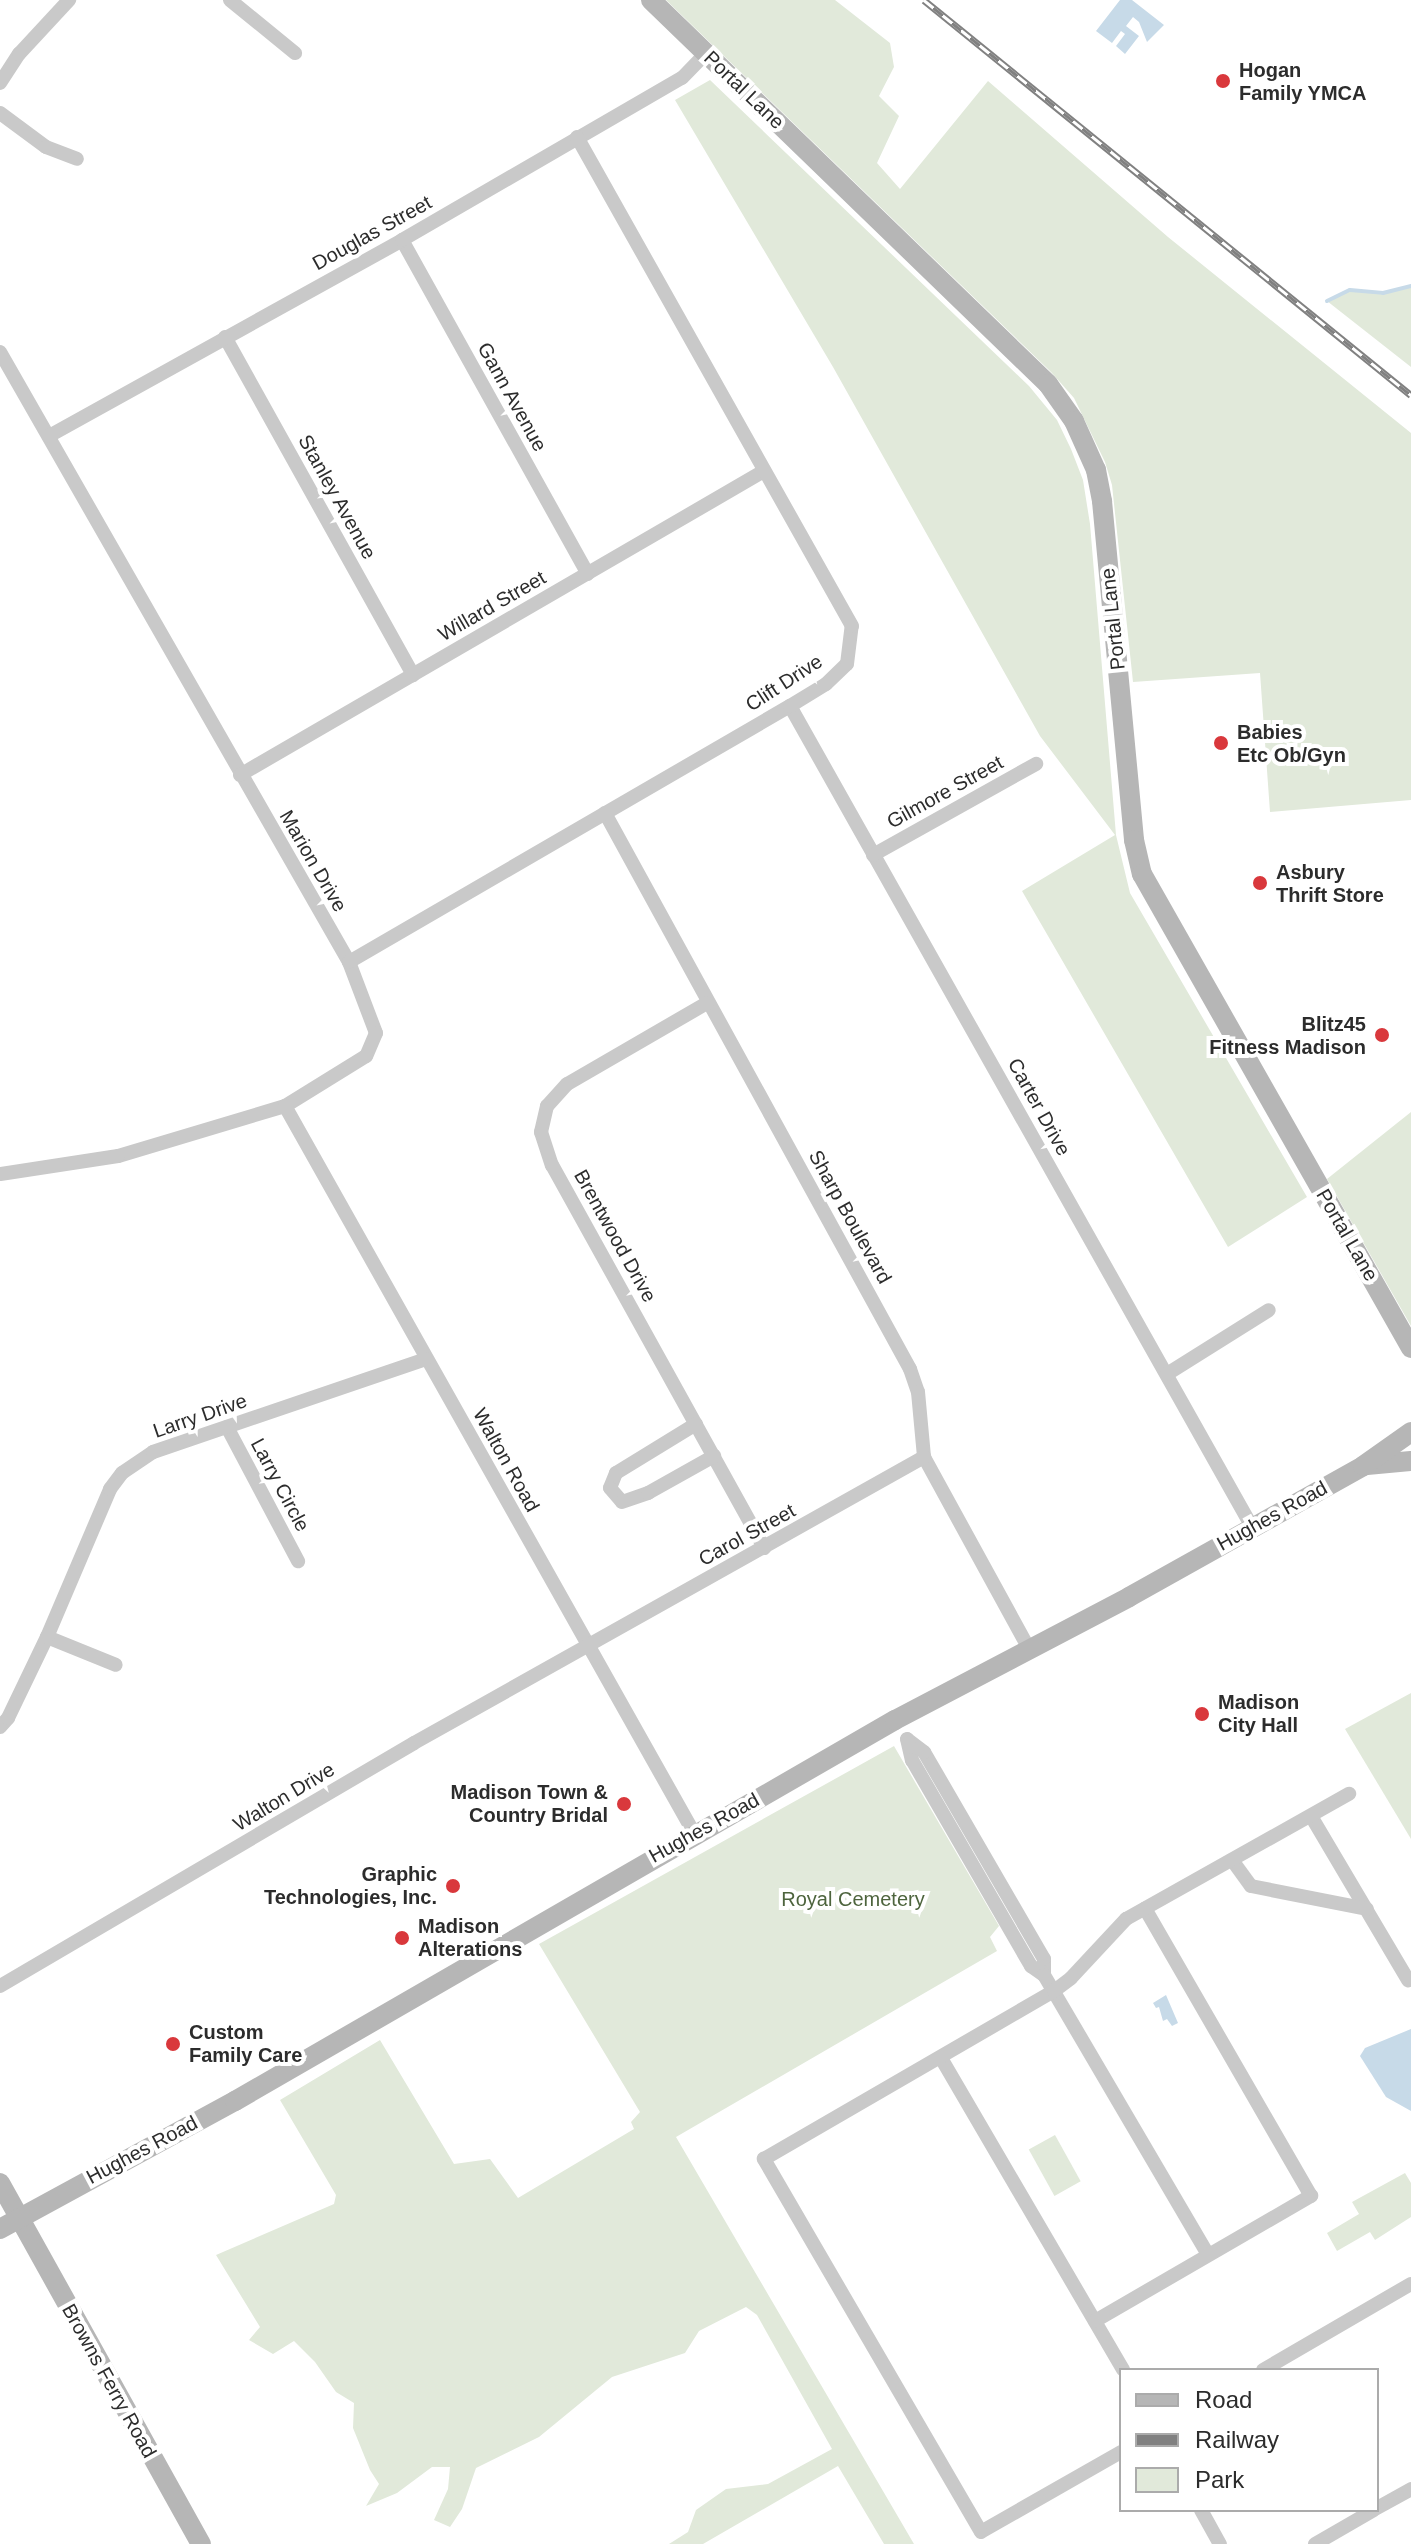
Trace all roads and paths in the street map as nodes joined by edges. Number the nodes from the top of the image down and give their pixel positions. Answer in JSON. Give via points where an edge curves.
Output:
{"nodes":[{"id":1,"x":69,"y":0,"type":"edge"},
{"id":2,"x":230,"y":0,"type":"edge"},
{"id":3,"x":651,"y":0,"type":"edge"},
{"id":4,"x":295,"y":53,"type":"dead end"},
{"id":5,"x":706,"y":53,"type":"junction"},
{"id":6,"x":0,"y":83,"type":"edge"},
{"id":7,"x":0,"y":113,"type":"edge"},
{"id":8,"x":577,"y":137,"type":"junction"},
{"id":9,"x":77,"y":159,"type":"dead end"},
{"id":10,"x":402,"y":240,"type":"junction"},
{"id":11,"x":225,"y":337,"type":"junction"},
{"id":12,"x":0,"y":352,"type":"edge"},
{"id":13,"x":49,"y":436,"type":"junction"},
{"id":14,"x":764,"y":471,"type":"junction"},
{"id":15,"x":588,"y":574,"type":"junction"},
{"id":16,"x":413,"y":675,"type":"junction"},
{"id":17,"x":790,"y":706,"type":"junction"},
{"id":18,"x":1036,"y":764,"type":"dead end"},
{"id":19,"x":240,"y":775,"type":"junction"},
{"id":20,"x":605,"y":813,"type":"junction"},
{"id":21,"x":873,"y":855,"type":"junction"},
{"id":22,"x":349,"y":962,"type":"junction"},
{"id":23,"x":707,"y":1003,"type":"junction"},
{"id":24,"x":285,"y":1106,"type":"junction"},
{"id":25,"x":0,"y":1174,"type":"edge"},
{"id":26,"x":1269,"y":1310,"type":"dead end"},
{"id":27,"x":1411,"y":1348,"type":"edge"},
{"id":28,"x":426,"y":1359,"type":"junction"},
{"id":29,"x":1167,"y":1374,"type":"junction"},
{"id":30,"x":696,"y":1424,"type":"junction"},
{"id":31,"x":227,"y":1427,"type":"junction"},
{"id":32,"x":1411,"y":1432,"type":"edge"},
{"id":33,"x":714,"y":1456,"type":"junction"},
{"id":34,"x":924,"y":1457,"type":"junction"},
{"id":35,"x":1411,"y":1461,"type":"edge"},
{"id":36,"x":1363,"y":1466,"type":"junction"},
{"id":37,"x":1252,"y":1527,"type":"junction"},
{"id":38,"x":764,"y":1548,"type":"junction"},
{"id":39,"x":298,"y":1561,"type":"dead end"},
{"id":40,"x":47,"y":1637,"type":"junction"},
{"id":41,"x":590,"y":1647,"type":"junction"},
{"id":42,"x":1029,"y":1649,"type":"junction"},
{"id":43,"x":116,"y":1665,"type":"dead end"},
{"id":44,"x":895,"y":1720,"type":"junction"},
{"id":45,"x":0,"y":1727,"type":"edge"},
{"id":46,"x":1349,"y":1794,"type":"dead end"},
{"id":47,"x":1311,"y":1816,"type":"junction"},
{"id":48,"x":694,"y":1833,"type":"junction"},
{"id":49,"x":1232,"y":1860,"type":"junction"},
{"id":50,"x":1145,"y":1909,"type":"junction"},
{"id":51,"x":1367,"y":1909,"type":"junction"},
{"id":52,"x":1408,"y":1980,"type":"dead end"},
{"id":53,"x":0,"y":1986,"type":"edge"},
{"id":54,"x":1054,"y":1991,"type":"junction"},
{"id":55,"x":941,"y":2058,"type":"junction"},
{"id":56,"x":0,"y":2183,"type":"edge"},
{"id":57,"x":18,"y":2218,"type":"junction"},
{"id":58,"x":0,"y":2229,"type":"edge"},
{"id":59,"x":1208,"y":2254,"type":"junction"},
{"id":60,"x":1411,"y":2284,"type":"edge"},
{"id":61,"x":1095,"y":2321,"type":"junction"},
{"id":62,"x":1122,"y":2368,"type":"edge"},
{"id":63,"x":1266,"y":2368,"type":"edge"},
{"id":64,"x":1119,"y":2453,"type":"edge"},
{"id":65,"x":1411,"y":2489,"type":"edge"},
{"id":66,"x":1379,"y":2507,"type":"edge"},
{"id":67,"x":1202,"y":2512,"type":"edge"},
{"id":68,"x":1371,"y":2512,"type":"edge"},
{"id":69,"x":201,"y":2544,"type":"edge"},
{"id":70,"x":1220,"y":2544,"type":"edge"},
{"id":71,"x":1315,"y":2544,"type":"edge"}],
"edges":[{"from":1,"to":6,"type":"street"},
{"from":2,"to":4,"type":"street"},
{"from":3,"to":5,"type":"main road","name":"Portal Lane"},
{"from":5,"to":8,"type":"street","name":"Douglas Street","via":[[682,78]]},
{"from":5,"to":27,"type":"main road","name":"Portal Lane","via":[[1048,384],[1074,421],[1096,470],[1102,501],[1142,874]]},
{"from":7,"to":9,"type":"street","via":[[46,147]]},
{"from":8,"to":10,"type":"street","name":"Douglas Street"},
{"from":8,"to":14,"type":"street","name":"Clift Drive"},
{"from":10,"to":11,"type":"street","name":"Douglas Street"},
{"from":10,"to":15,"type":"street","name":"Gann Avenue"},
{"from":11,"to":13,"type":"street","name":"Douglas Street"},
{"from":11,"to":16,"type":"street","name":"Stanley Avenue"},
{"from":12,"to":13,"type":"street","name":"Marion Drive"},
{"from":13,"to":19,"type":"street","name":"Marion Drive"},
{"from":14,"to":15,"type":"street","name":"Willard Street"},
{"from":14,"to":17,"type":"street","name":"Clift Drive","via":[[852,626],[847,664]]},
{"from":15,"to":16,"type":"street","name":"Willard Street"},
{"from":16,"to":19,"type":"street","name":"Willard Street"},
{"from":17,"to":20,"type":"street","name":"Clift Drive"},
{"from":17,"to":21,"type":"street","name":"Carter Drive"},
{"from":18,"to":21,"type":"street","name":"Gilmore Street"},
{"from":19,"to":22,"type":"street","name":"Marion Drive"},
{"from":20,"to":22,"type":"street","name":"Clift Drive"},
{"from":20,"to":23,"type":"street","name":"Sharp Boulevard"},
{"from":21,"to":29,"type":"street","name":"Carter Drive"},
{"from":22,"to":24,"type":"street","name":"Marion Drive","via":[[376,1033],[371,1045],[366,1056]]},
{"from":23,"to":30,"type":"street","name":"Brentwood Drive","via":[[567,1084],[547,1106],[541,1132],[552,1165]]},
{"from":23,"to":34,"type":"street","name":"Sharp Boulevard","via":[[910,1369],[918,1392]]},
{"from":24,"to":25,"type":"street","name":"Marion Drive","via":[[118,1156]]},
{"from":24,"to":28,"type":"street","name":"Walton Road"},
{"from":26,"to":29,"type":"street"},
{"from":28,"to":31,"type":"street","name":"Larry Drive"},
{"from":28,"to":41,"type":"street","name":"Walton Road"},
{"from":29,"to":37,"type":"street","name":"Carter Drive"},
{"from":30,"to":33,"type":"street","name":"Brentwood Drive"},
{"from":30,"to":33,"type":"street","via":[[616,1473],[610,1488],[622,1502]]},
{"from":31,"to":39,"type":"street","name":"Larry Circle"},
{"from":31,"to":40,"type":"street","name":"Larry Drive","via":[[153,1452],[122,1473],[110,1489]]},
{"from":32,"to":36,"type":"main road","name":"Hughes Road"},
{"from":33,"to":38,"type":"street","name":"Brentwood Drive"},
{"from":34,"to":38,"type":"street","name":"Carol Street"},
{"from":34,"to":42,"type":"street","name":"Sharp Boulevard"},
{"from":35,"to":36,"type":"main road"},
{"from":36,"to":37,"type":"main road","name":"Hughes Road"},
{"from":37,"to":42,"type":"main road","name":"Hughes Road"},
{"from":38,"to":41,"type":"street","name":"Carol Street"},
{"from":40,"to":43,"type":"street"},
{"from":40,"to":45,"type":"street","name":"Larry Drive"},
{"from":41,"to":48,"type":"street","name":"Walton Road"},
{"from":41,"to":53,"type":"street","name":"Walton Drive","via":[[414,1743]]},
{"from":42,"to":44,"type":"main road","name":"Hughes Road"},
{"from":44,"to":48,"type":"main road","name":"Hughes Road"},
{"from":44,"to":54,"type":"street","via":[[924,1752],[992,1883],[1044,1959],[1044,1975]]},
{"from":46,"to":47,"type":"street"},
{"from":47,"to":49,"type":"street"},
{"from":47,"to":51,"type":"street"},
{"from":48,"to":57,"type":"main road","name":"Hughes Road","via":[[235,2101]]},
{"from":49,"to":50,"type":"street"},
{"from":49,"to":51,"type":"street","via":[[1251,1886]]},
{"from":50,"to":54,"type":"street","via":[[1126,1919]]},
{"from":50,"to":59,"type":"street","via":[[1311,2196]]},
{"from":51,"to":52,"type":"street"},
{"from":54,"to":55,"type":"street"},
{"from":54,"to":59,"type":"street"},
{"from":55,"to":61,"type":"street"},
{"from":55,"to":64,"type":"street","via":[[764,2159],[981,2532]]},
{"from":56,"to":57,"type":"main road","name":"Browns Ferry Road"},
{"from":57,"to":58,"type":"main road","name":"Hughes Road"},
{"from":57,"to":69,"type":"main road","name":"Browns Ferry Road"},
{"from":59,"to":61,"type":"street"},
{"from":60,"to":63,"type":"street"},
{"from":61,"to":62,"type":"street"},
{"from":65,"to":66,"type":"street"},
{"from":67,"to":70,"type":"street"},
{"from":68,"to":71,"type":"street"}]}
